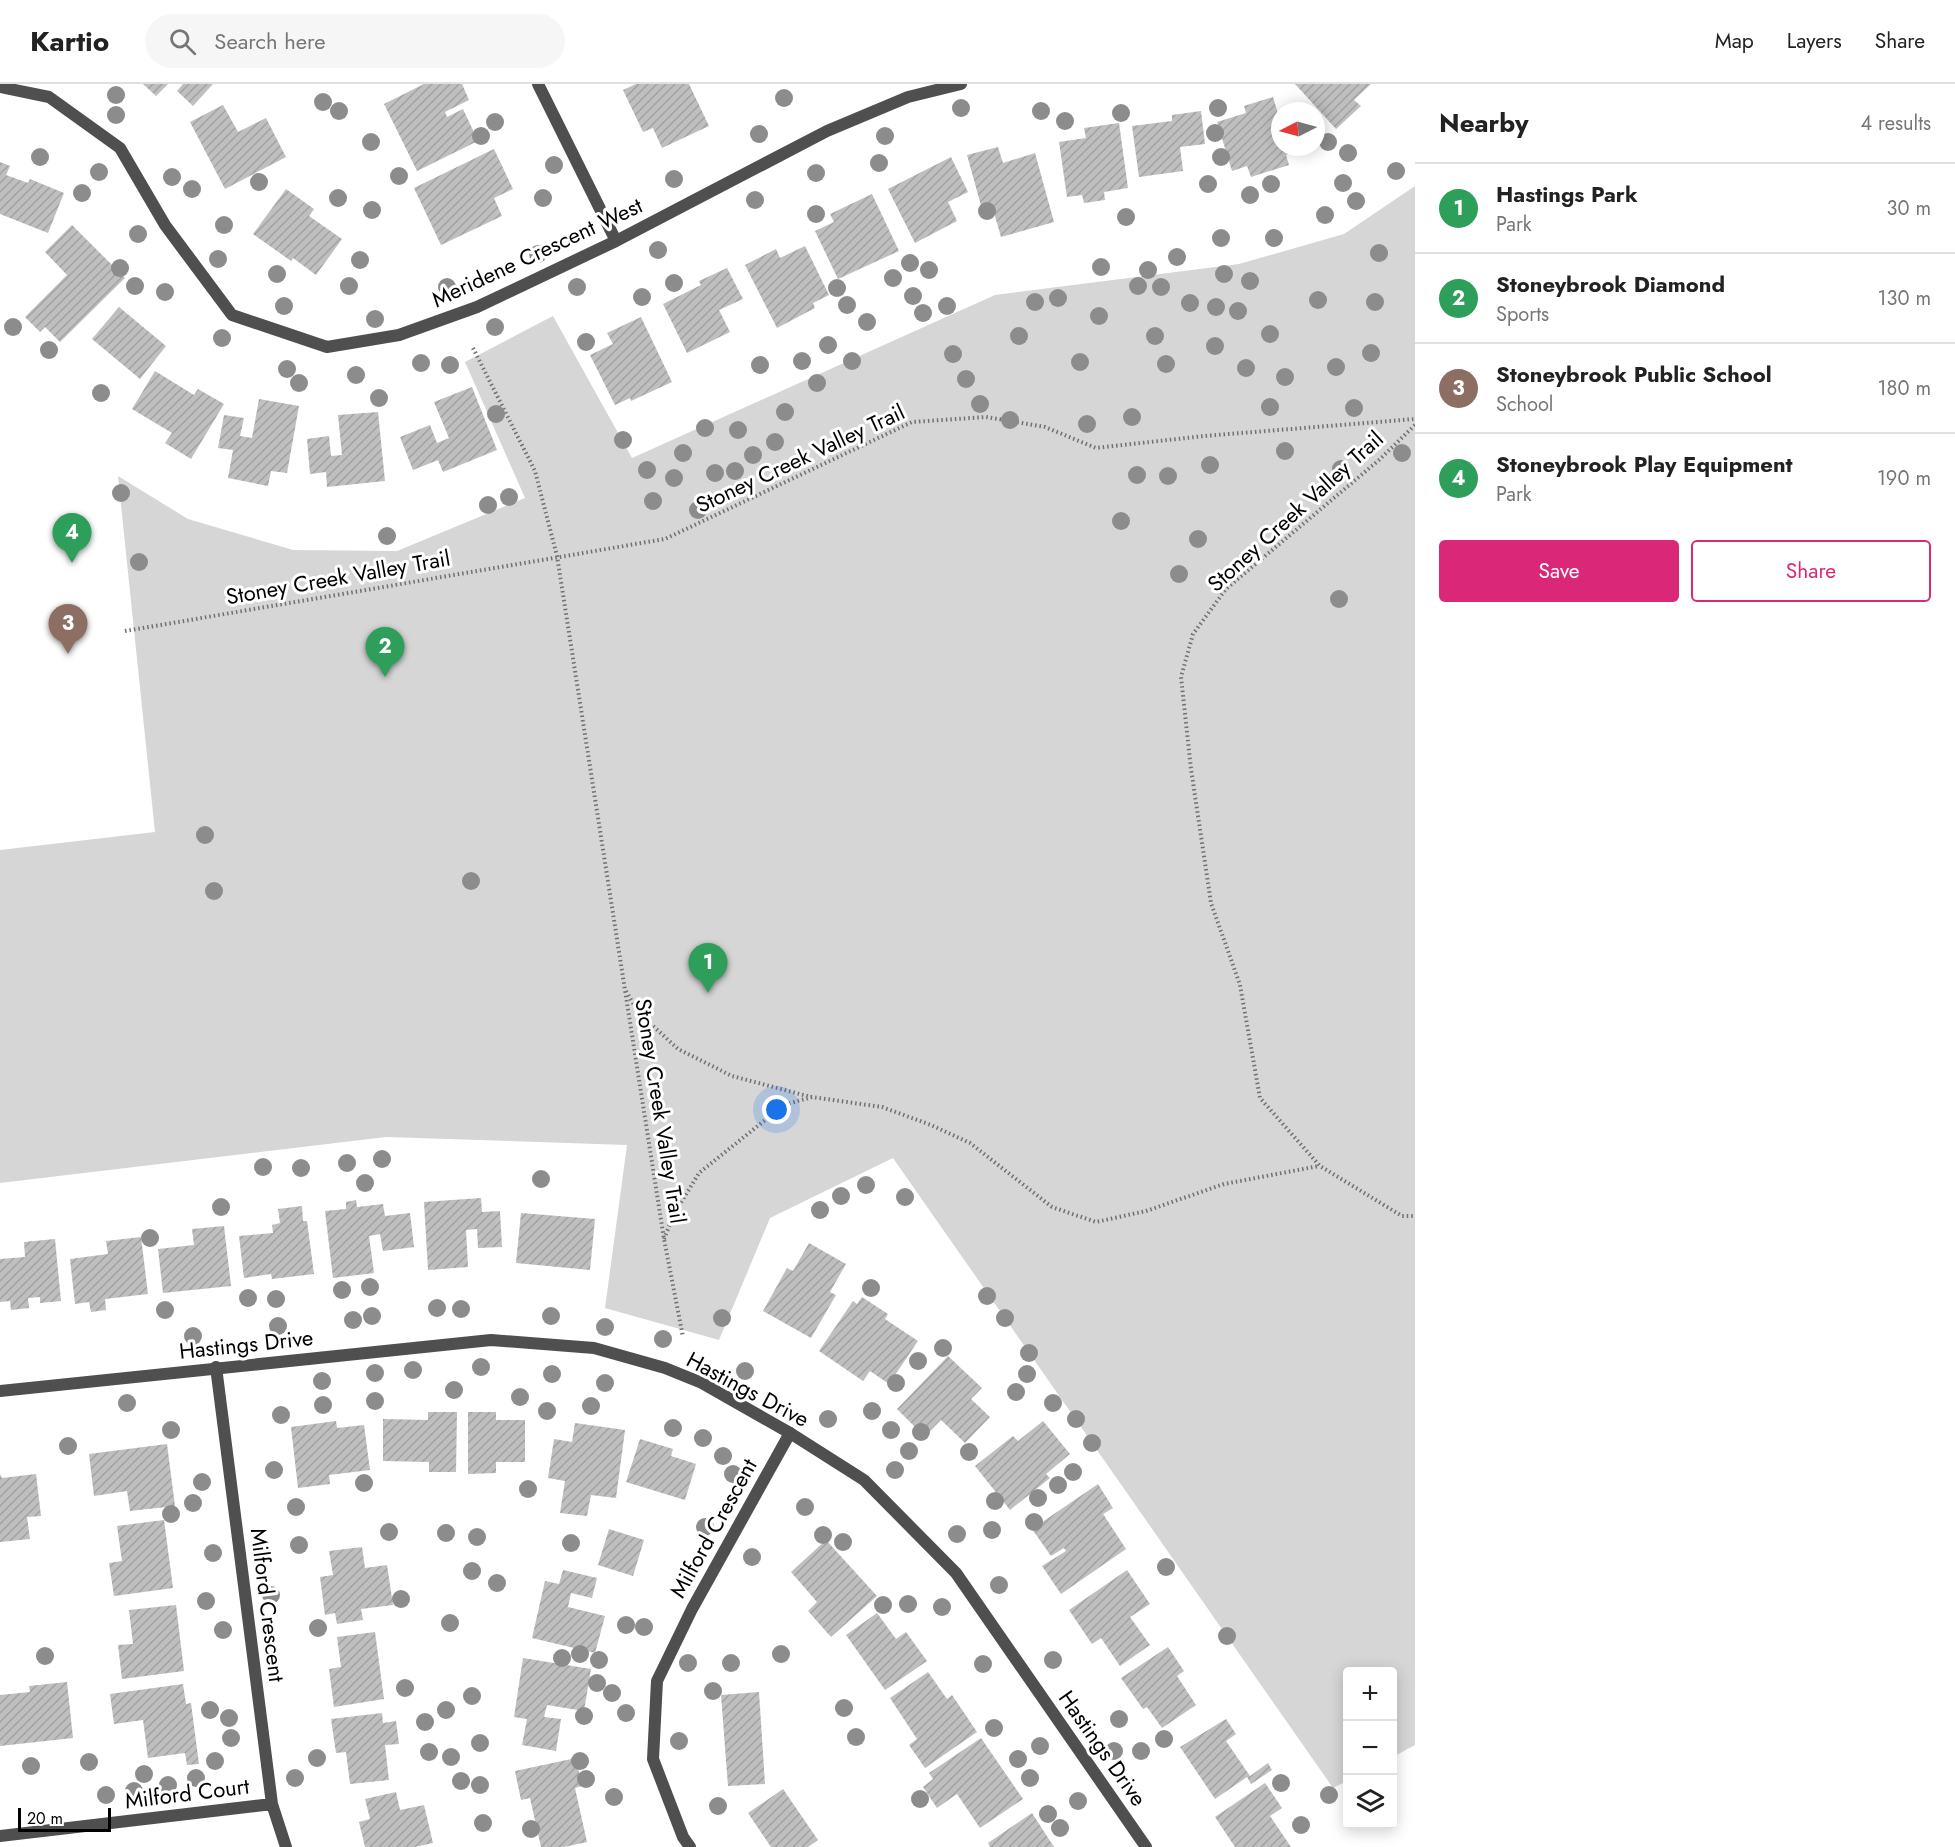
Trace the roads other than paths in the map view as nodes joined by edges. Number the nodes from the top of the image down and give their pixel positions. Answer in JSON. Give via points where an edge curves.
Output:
{"nodes":[{"id":1,"x":538,"y":84,"type":"edge"},
{"id":2,"x":961,"y":84,"type":"edge"},
{"id":3,"x":0,"y":87,"type":"edge"},
{"id":4,"x":616,"y":241,"type":"junction"},
{"id":5,"x":216,"y":1367,"type":"junction"},
{"id":6,"x":0,"y":1392,"type":"edge"},
{"id":7,"x":790,"y":1433,"type":"junction"},
{"id":8,"x":272,"y":1804,"type":"junction"},
{"id":9,"x":0,"y":1836,"type":"edge"},
{"id":10,"x":286,"y":1847,"type":"edge"},
{"id":11,"x":690,"y":1847,"type":"edge"},
{"id":12,"x":1146,"y":1847,"type":"edge"}],
"edges":[{"from":1,"to":4,"type":"street"},
{"from":2,"to":4,"type":"street","name":"Meridene Crescent West","via":[[908,97],[827,131]]},
{"from":3,"to":4,"type":"street","name":"Meridene Crescent West","via":[[49,97],[120,148],[165,225],[232,315],[327,347],[399,335],[477,307]]},
{"from":5,"to":6,"type":"street","name":"Hastings Drive"},
{"from":5,"to":7,"type":"street","name":"Hastings Drive","via":[[491,1340],[594,1348],[702,1383]]},
{"from":5,"to":8,"type":"street","name":"Milford Crescent"},
{"from":7,"to":11,"type":"street","name":"Milford Crescent","via":[[692,1609],[657,1681],[652,1759]]},
{"from":7,"to":12,"type":"street","name":"Hastings Drive","via":[[864,1480],[956,1573]]},
{"from":8,"to":9,"type":"street","name":"Milford Court"},
{"from":8,"to":10,"type":"street","name":"Milford Crescent"}]}
